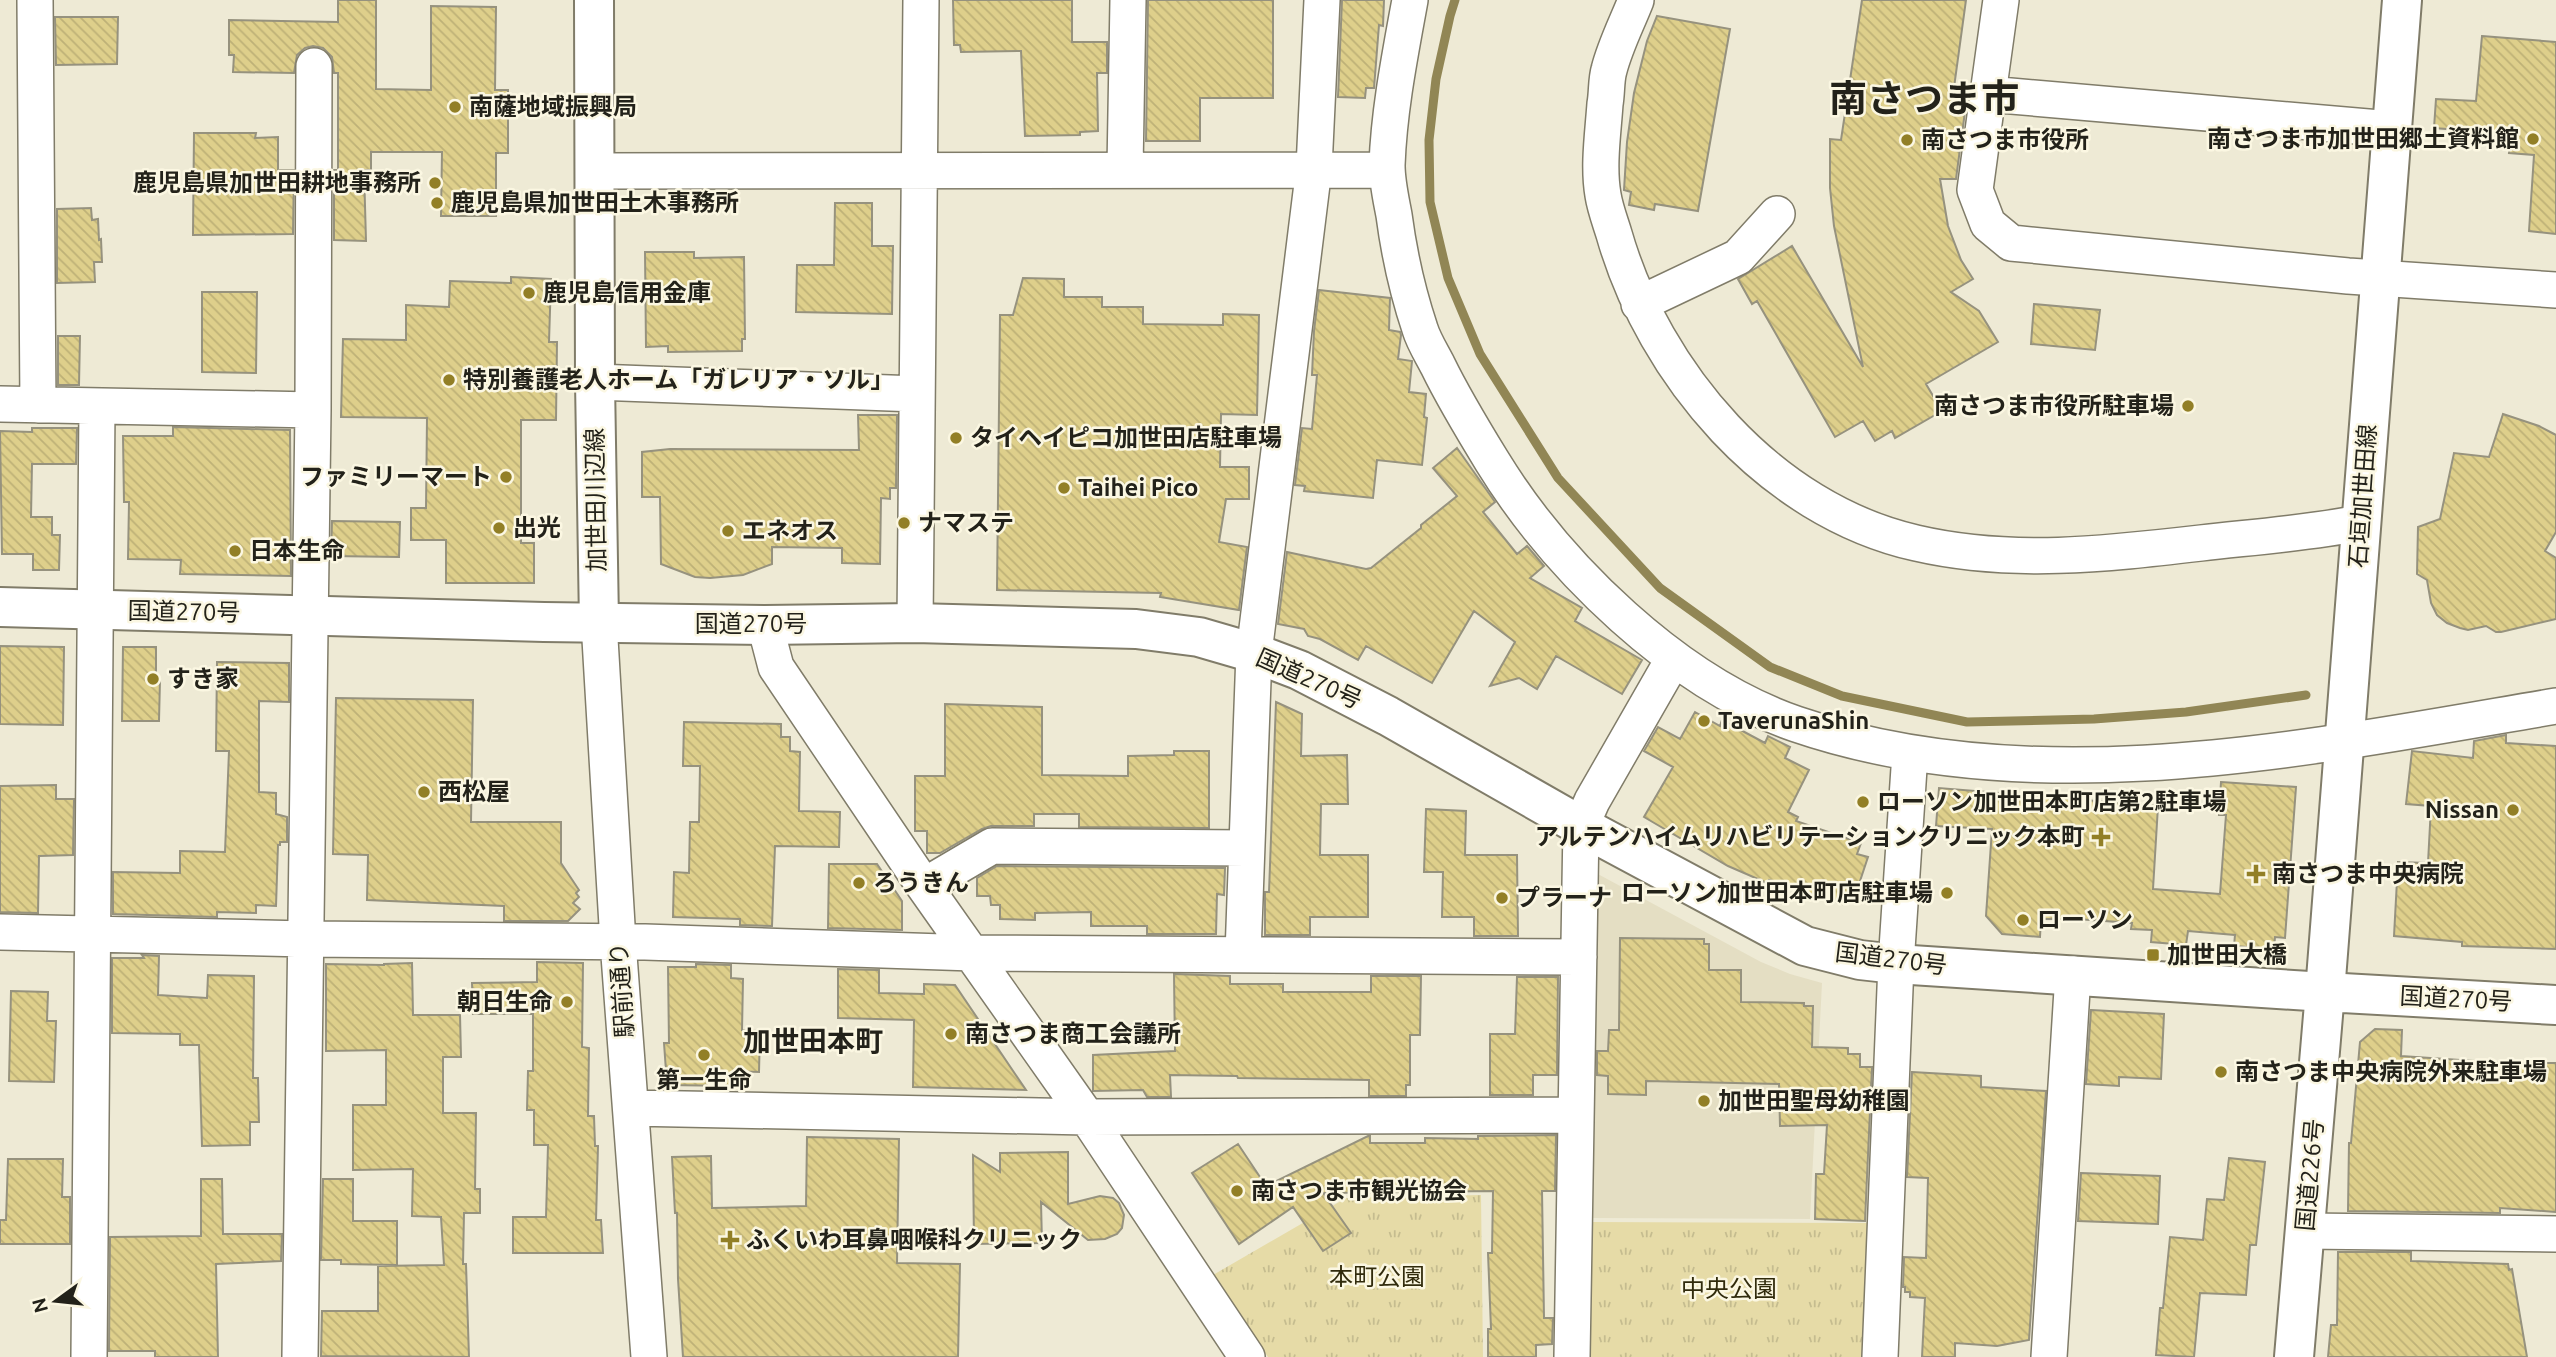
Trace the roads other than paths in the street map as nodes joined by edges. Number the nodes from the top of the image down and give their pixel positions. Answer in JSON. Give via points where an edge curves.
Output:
{"nodes":[{"id":1,"x":35,"y":0,"type":"edge"},
{"id":2,"x":594,"y":0,"type":"edge"},
{"id":3,"x":921,"y":0,"type":"edge"},
{"id":4,"x":1128,"y":0,"type":"edge"},
{"id":5,"x":1322,"y":0,"type":"edge"},
{"id":6,"x":1410,"y":0,"type":"edge"},
{"id":7,"x":1636,"y":0,"type":"edge"},
{"id":8,"x":2001,"y":0,"type":"edge"},
{"id":9,"x":2402,"y":0,"type":"edge"},
{"id":10,"x":314,"y":66,"type":"dead end"},
{"id":11,"x":1988,"y":94,"type":"junction"},
{"id":12,"x":2391,"y":129,"type":"junction"},
{"id":13,"x":1314,"y":168,"type":"junction"},
{"id":14,"x":1125,"y":169,"type":"junction"},
{"id":15,"x":1387,"y":170,"type":"junction"},
{"id":16,"x":595,"y":171,"type":"junction"},
{"id":17,"x":920,"y":172,"type":"junction"},
{"id":18,"x":1777,"y":214,"type":"dead end"},
{"id":19,"x":2380,"y":278,"type":"junction"},
{"id":20,"x":2556,"y":290,"type":"edge"},
{"id":21,"x":1639,"y":304,"type":"junction"},
{"id":22,"x":595,"y":382,"type":"junction"},
{"id":23,"x":917,"y":394,"type":"junction"},
{"id":24,"x":0,"y":404,"type":"edge"},
{"id":25,"x":38,"y":405,"type":"junction"},
{"id":26,"x":97,"y":406,"type":"junction"},
{"id":27,"x":313,"y":410,"type":"junction"},
{"id":28,"x":2359,"y":534,"type":"junction"},
{"id":29,"x":0,"y":607,"type":"edge"},
{"id":30,"x":96,"y":609,"type":"junction"},
{"id":31,"x":310,"y":615,"type":"junction"},
{"id":32,"x":599,"y":622,"type":"junction"},
{"id":33,"x":915,"y":622,"type":"junction"},
{"id":34,"x":765,"y":625,"type":"junction"},
{"id":35,"x":1254,"y":653,"type":"junction"},
{"id":36,"x":1674,"y":658,"type":"junction"},
{"id":37,"x":2556,"y":706,"type":"edge"},
{"id":38,"x":2345,"y":733,"type":"junction"},
{"id":39,"x":1910,"y":753,"type":"junction"},
{"id":40,"x":1581,"y":826,"type":"junction"},
{"id":41,"x":1246,"y":848,"type":"junction"},
{"id":42,"x":924,"y":886,"type":"junction"},
{"id":43,"x":0,"y":932,"type":"edge"},
{"id":44,"x":92,"y":935,"type":"junction"},
{"id":45,"x":306,"y":939,"type":"junction"},
{"id":46,"x":618,"y":942,"type":"junction"},
{"id":47,"x":973,"y":953,"type":"junction"},
{"id":48,"x":1243,"y":954,"type":"junction"},
{"id":49,"x":1579,"y":957,"type":"junction"},
{"id":50,"x":1896,"y":964,"type":"junction"},
{"id":51,"x":2073,"y":974,"type":"junction"},
{"id":52,"x":2325,"y":992,"type":"junction"},
{"id":53,"x":2556,"y":1004,"type":"edge"},
{"id":54,"x":631,"y":1108,"type":"junction"},
{"id":55,"x":1576,"y":1115,"type":"junction"},
{"id":56,"x":1087,"y":1117,"type":"junction"},
{"id":57,"x":2305,"y":1231,"type":"junction"},
{"id":58,"x":2556,"y":1234,"type":"edge"},
{"id":59,"x":89,"y":1357,"type":"edge"},
{"id":60,"x":300,"y":1357,"type":"edge"},
{"id":61,"x":649,"y":1357,"type":"edge"},
{"id":62,"x":1247,"y":1357,"type":"edge"},
{"id":63,"x":1572,"y":1357,"type":"edge"},
{"id":64,"x":1880,"y":1357,"type":"edge"},
{"id":65,"x":2049,"y":1357,"type":"edge"},
{"id":66,"x":2294,"y":1357,"type":"edge"}],
"edges":[{"from":1,"to":25,"type":"street"},
{"from":2,"to":16,"type":"main road","name":"加世田川辺線"},
{"from":3,"to":17,"type":"street"},
{"from":4,"to":14,"type":"street"},
{"from":5,"to":13,"type":"street"},
{"from":6,"to":15,"type":"street","via":[[1395,79]]},
{"from":7,"to":21,"type":"street","via":[[1609,71],[1602,194]]},
{"from":8,"to":11,"type":"street"},
{"from":9,"to":12,"type":"main road","name":"石垣加世田線"},
{"from":10,"to":27,"type":"street"},
{"from":11,"to":12,"type":"street"},
{"from":11,"to":19,"type":"street","via":[[1975,190],[1988,224],[2011,243]]},
{"from":12,"to":19,"type":"main road","name":"石垣加世田線"},
{"from":13,"to":14,"type":"street"},
{"from":13,"to":15,"type":"street"},
{"from":13,"to":35,"type":"street"},
{"from":14,"to":17,"type":"street"},
{"from":15,"to":36,"type":"street","via":[[1398,242],[1420,331],[1457,405],[1545,536],[1595,590]]},
{"from":16,"to":17,"type":"street"},
{"from":16,"to":22,"type":"main road","name":"加世田川辺線"},
{"from":17,"to":23,"type":"street"},
{"from":18,"to":21,"type":"street","via":[[1738,257]]},
{"from":19,"to":20,"type":"street"},
{"from":19,"to":28,"type":"main road","name":"石垣加世田線"},
{"from":21,"to":28,"type":"street","via":[[1661,346],[1702,401],[1744,446],[1827,509],[1872,531],[1919,544],[1996,555],[2056,557]]},
{"from":22,"to":23,"type":"street"},
{"from":22,"to":32,"type":"main road","name":"加世田川辺線"},
{"from":23,"to":33,"type":"street"},
{"from":24,"to":25,"type":"street"},
{"from":25,"to":26,"type":"street"},
{"from":26,"to":27,"type":"street"},
{"from":26,"to":30,"type":"street"},
{"from":27,"to":31,"type":"street"},
{"from":28,"to":38,"type":"main road","name":"石垣加世田線"},
{"from":29,"to":30,"type":"main road","name":"国道270号"},
{"from":30,"to":31,"type":"main road","name":"国道270号"},
{"from":30,"to":44,"type":"street"},
{"from":31,"to":32,"type":"main road","name":"国道270号"},
{"from":31,"to":45,"type":"street"},
{"from":32,"to":34,"type":"main road","name":"国道270号"},
{"from":32,"to":46,"type":"street","name":"駅前通り"},
{"from":33,"to":34,"type":"main road","name":"国道270号"},
{"from":33,"to":35,"type":"main road","name":"国道270号","via":[[1136,629],[1199,637]]},
{"from":34,"to":42,"type":"street","via":[[776,667]]},
{"from":35,"to":40,"type":"main road","name":"国道270号","via":[[1299,670],[1388,716]]},
{"from":35,"to":41,"type":"street"},
{"from":36,"to":39,"type":"street","via":[[1731,694],[1794,723]]},
{"from":36,"to":40,"type":"street"},
{"from":37,"to":38,"type":"street"},
{"from":38,"to":39,"type":"street","via":[[2187,759],[2048,766]]},
{"from":38,"to":52,"type":"main road","name":"石垣加世田線"},
{"from":39,"to":50,"type":"street"},
{"from":40,"to":49,"type":"street"},
{"from":40,"to":50,"type":"main road","name":"国道270号","via":[[1805,946]]},
{"from":41,"to":42,"type":"street","via":[[992,846]]},
{"from":41,"to":48,"type":"street"},
{"from":42,"to":47,"type":"street"},
{"from":43,"to":44,"type":"street"},
{"from":44,"to":45,"type":"street"},
{"from":44,"to":59,"type":"street"},
{"from":45,"to":46,"type":"street"},
{"from":45,"to":60,"type":"street"},
{"from":46,"to":47,"type":"street"},
{"from":46,"to":54,"type":"street","name":"駅前通り"},
{"from":47,"to":48,"type":"street"},
{"from":47,"to":56,"type":"street"},
{"from":48,"to":49,"type":"street"},
{"from":49,"to":55,"type":"street"},
{"from":50,"to":51,"type":"main road","name":"国道270号"},
{"from":50,"to":64,"type":"street"},
{"from":51,"to":52,"type":"main road","name":"国道270号"},
{"from":51,"to":65,"type":"street"},
{"from":52,"to":53,"type":"main road","name":"国道270号"},
{"from":52,"to":57,"type":"main road","name":"国道226号"},
{"from":54,"to":56,"type":"street"},
{"from":54,"to":61,"type":"street","name":"駅前通り"},
{"from":55,"to":56,"type":"street"},
{"from":55,"to":63,"type":"street"},
{"from":56,"to":62,"type":"street"},
{"from":57,"to":58,"type":"street"},
{"from":57,"to":66,"type":"main road","name":"国道226号"}]}
